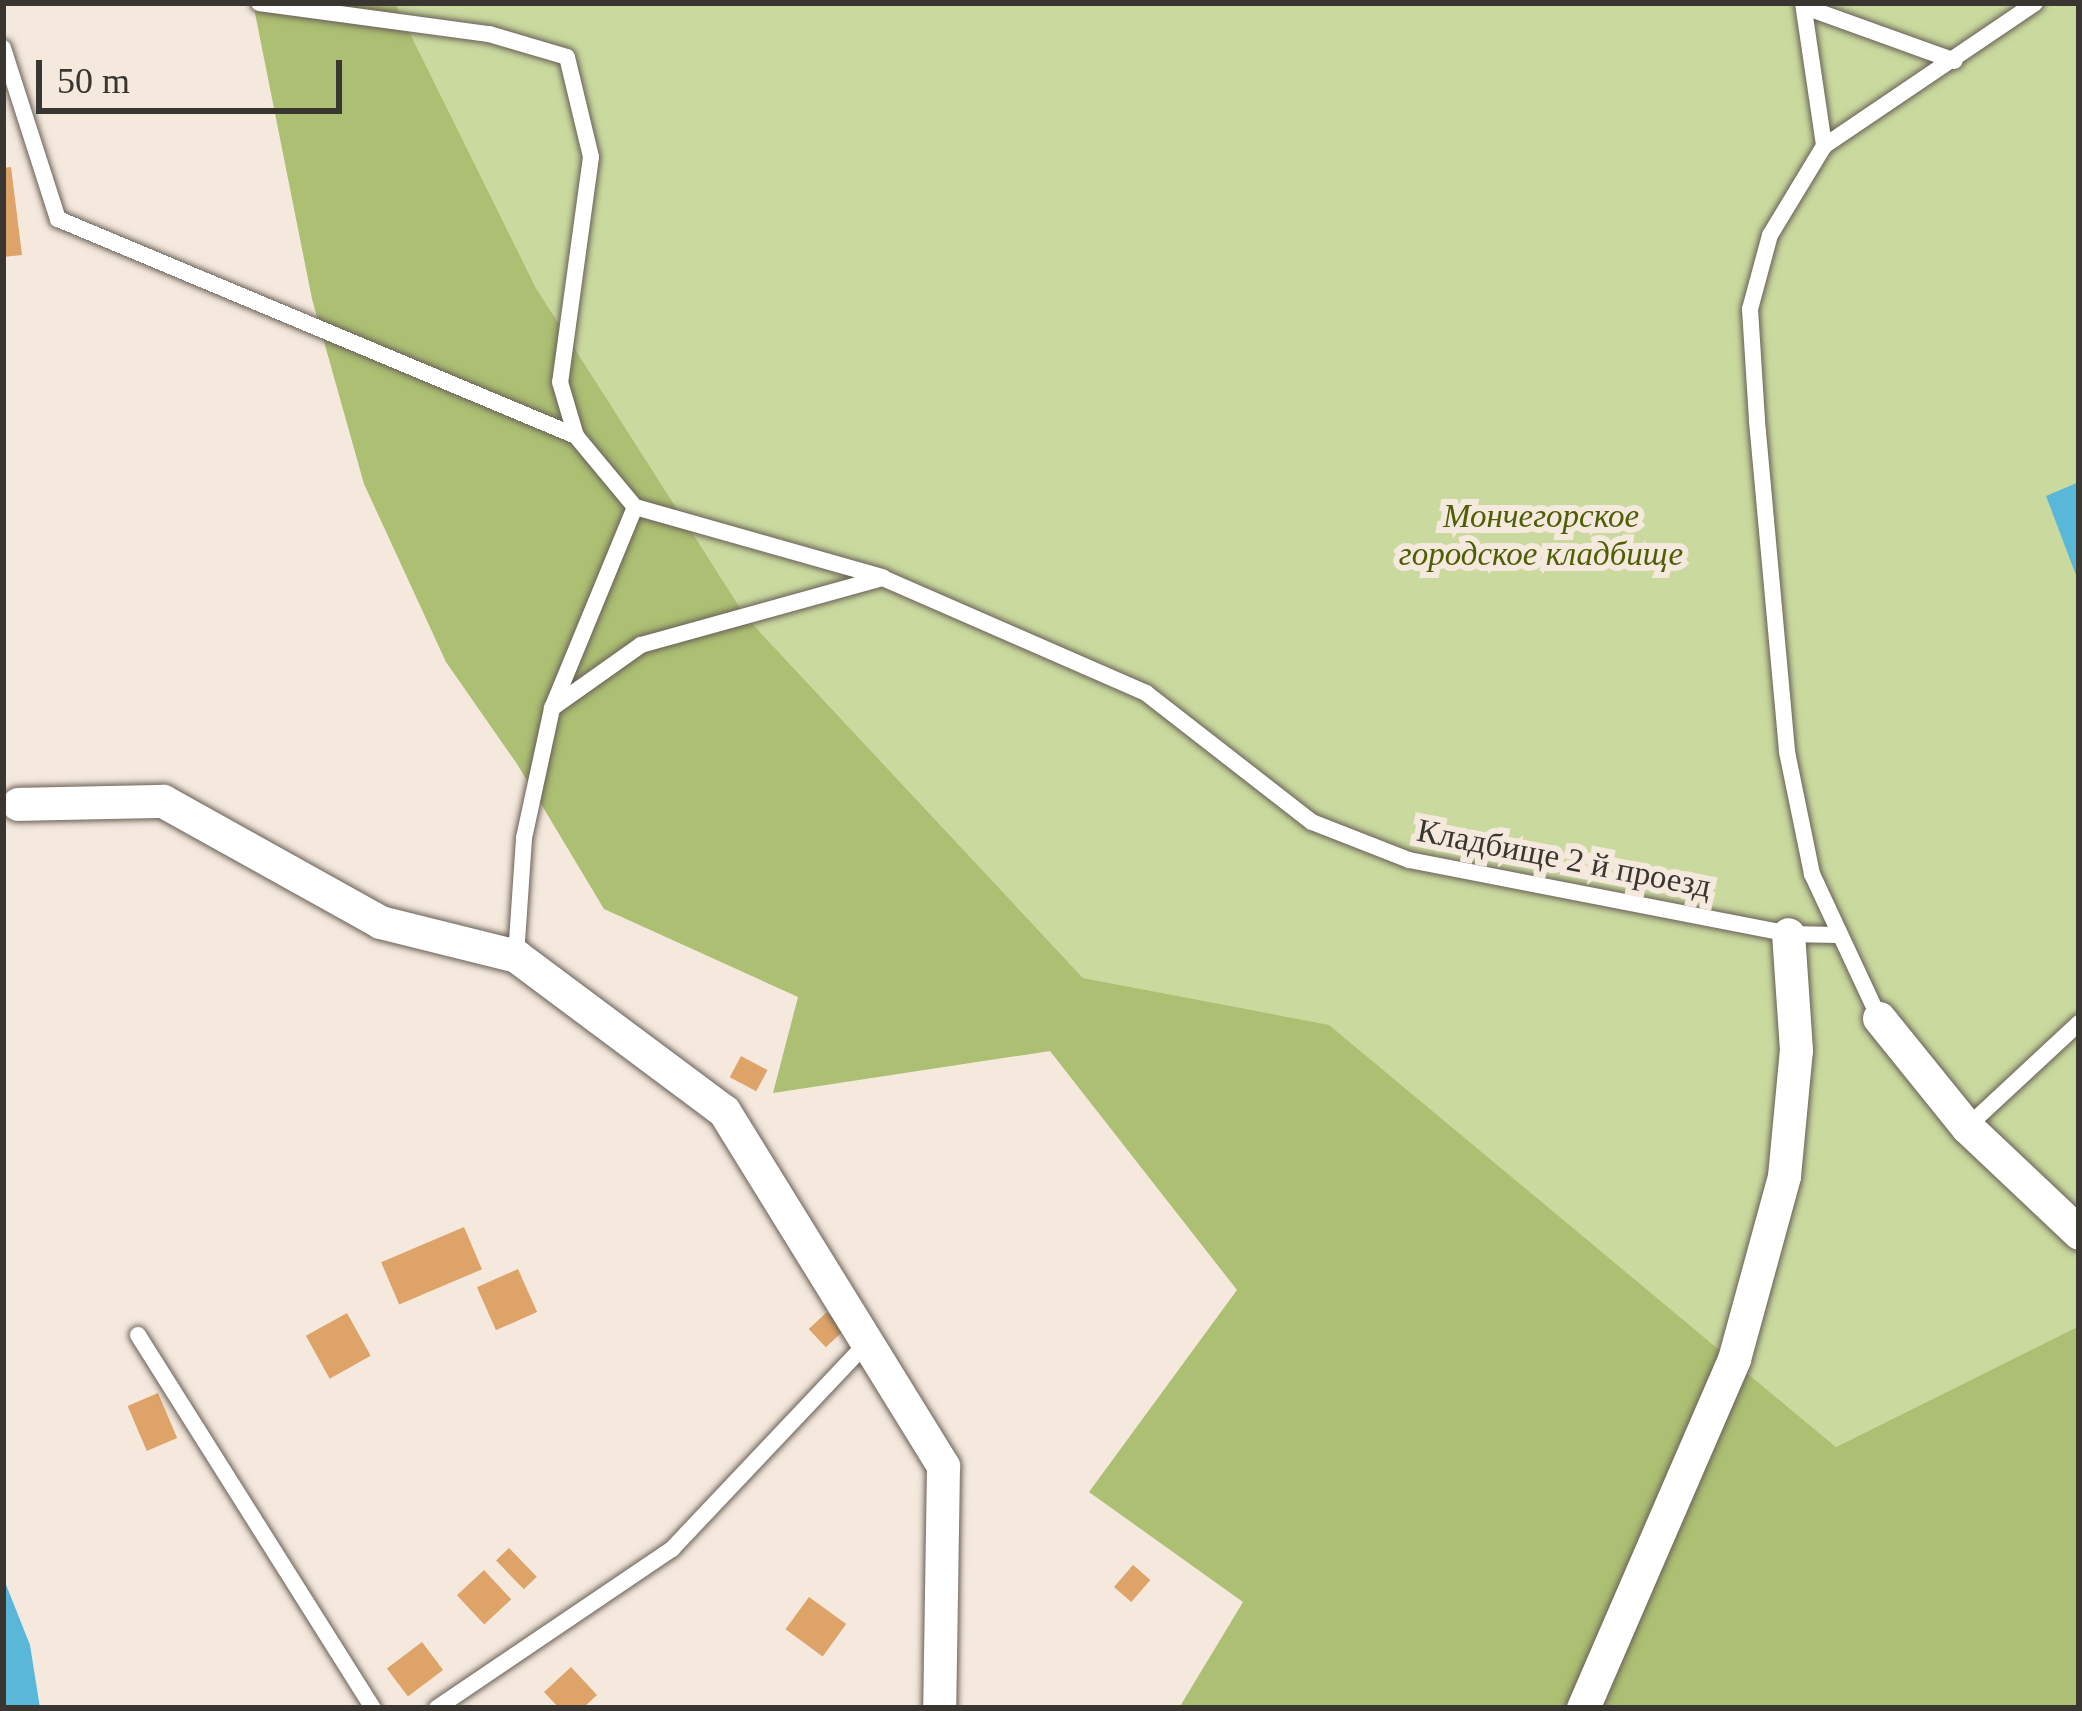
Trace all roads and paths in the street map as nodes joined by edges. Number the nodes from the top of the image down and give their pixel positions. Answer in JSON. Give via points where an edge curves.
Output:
{"nodes":[{"id":1,"x":259,"y":3,"type":"edge"},
{"id":2,"x":2035,"y":3,"type":"edge"},
{"id":3,"x":1804,"y":5,"type":"edge"},
{"id":4,"x":3,"y":48,"type":"edge"},
{"id":5,"x":1955,"y":62,"type":"junction"},
{"id":6,"x":1824,"y":146,"type":"junction"},
{"id":7,"x":576,"y":436,"type":"junction"},
{"id":8,"x":634,"y":507,"type":"junction"},
{"id":9,"x":883,"y":578,"type":"junction"},
{"id":10,"x":552,"y":708,"type":"junction"},
{"id":11,"x":18,"y":804,"type":"dead end"},
{"id":12,"x":1788,"y":934,"type":"junction"},
{"id":13,"x":1838,"y":935,"type":"junction"},
{"id":14,"x":516,"y":956,"type":"junction"},
{"id":15,"x":1879,"y":1018,"type":"joint"},
{"id":16,"x":2079,"y":1023,"type":"edge"},
{"id":17,"x":1967,"y":1126,"type":"junction"},
{"id":18,"x":2079,"y":1233,"type":"edge"},
{"id":19,"x":138,"y":1335,"type":"dead end"},
{"id":20,"x":867,"y":1343,"type":"junction"},
{"id":21,"x":373,"y":1708,"type":"edge"},
{"id":22,"x":436,"y":1708,"type":"edge"},
{"id":23,"x":939,"y":1708,"type":"edge"},
{"id":24,"x":1583,"y":1708,"type":"edge"}],
"edges":[{"from":1,"to":7,"type":"lane","via":[[489,34],[567,57],[590,158],[560,382]]},
{"from":2,"to":5,"type":"lane"},
{"from":3,"to":5,"type":"lane"},
{"from":3,"to":6,"type":"lane"},
{"from":4,"to":7,"type":"lane","via":[[58,219]]},
{"from":5,"to":6,"type":"lane"},
{"from":6,"to":13,"type":"lane","via":[[1770,235],[1750,309],[1787,752],[1812,874]]},
{"from":7,"to":8,"type":"lane"},
{"from":8,"to":9,"type":"lane","name":"Кладбище 2 й проезд"},
{"from":8,"to":10,"type":"lane"},
{"from":9,"to":10,"type":"lane","via":[[641,645]]},
{"from":9,"to":12,"type":"lane","name":"Кладбище 2 й проезд","via":[[1146,693],[1312,822],[1408,860]]},
{"from":10,"to":14,"type":"lane","via":[[524,838]]},
{"from":11,"to":14,"type":"street","via":[[163,801],[380,922]]},
{"from":12,"to":13,"type":"lane","name":"Кладбище 2 й проезд"},
{"from":12,"to":24,"type":"street","via":[[1796,1050],[1773,1218],[1734,1359]]},
{"from":13,"to":15,"type":"lane"},
{"from":14,"to":20,"type":"street","via":[[724,1111]]},
{"from":15,"to":17,"type":"street"},
{"from":16,"to":17,"type":"lane"},
{"from":17,"to":18,"type":"street"},
{"from":19,"to":21,"type":"lane"},
{"from":20,"to":22,"type":"lane","via":[[672,1549]]},
{"from":20,"to":23,"type":"street","via":[[943,1466]]}]}
